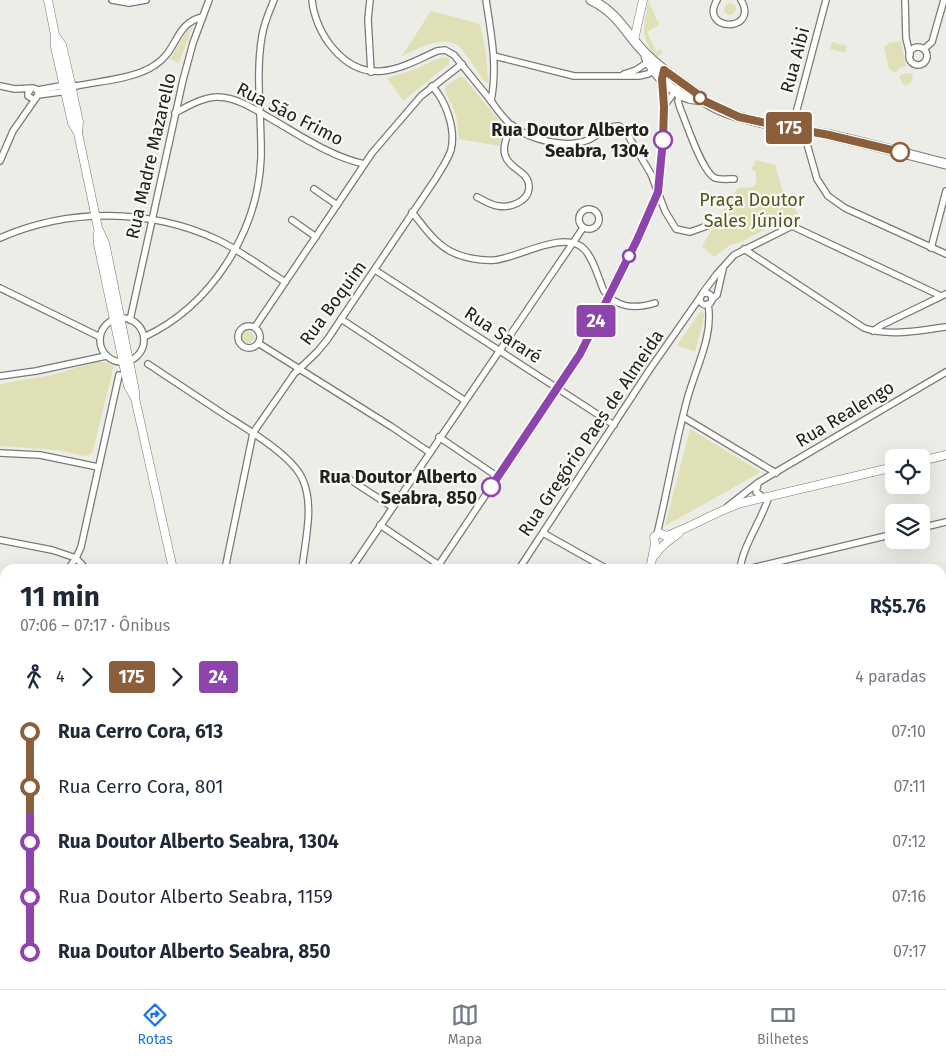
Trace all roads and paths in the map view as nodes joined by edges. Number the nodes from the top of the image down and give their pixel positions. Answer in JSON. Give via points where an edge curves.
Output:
{"nodes":[{"id":1,"x":48,"y":0,"type":"edge"},
{"id":2,"x":112,"y":0,"type":"edge"},
{"id":3,"x":146,"y":0,"type":"edge"},
{"id":4,"x":210,"y":0,"type":"edge"},
{"id":5,"x":274,"y":0,"type":"edge"},
{"id":6,"x":312,"y":0,"type":"edge"},
{"id":7,"x":370,"y":0,"type":"edge"},
{"id":8,"x":486,"y":0,"type":"edge"},
{"id":9,"x":591,"y":0,"type":"edge"},
{"id":10,"x":643,"y":0,"type":"edge"},
{"id":11,"x":717,"y":0,"type":"edge"},
{"id":12,"x":741,"y":0,"type":"edge"},
{"id":13,"x":826,"y":0,"type":"edge"},
{"id":14,"x":905,"y":0,"type":"edge"},
{"id":15,"x":944,"y":0,"type":"edge"},
{"id":16,"x":202,"y":17,"type":"junction"},
{"id":17,"x":906,"y":38,"type":"junction"},
{"id":18,"x":634,"y":40,"type":"junction"},
{"id":19,"x":915,"y":48,"type":"junction"},
{"id":20,"x":924,"y":49,"type":"junction"},
{"id":21,"x":910,"y":55,"type":"junction"},
{"id":22,"x":494,"y":56,"type":"junction"},
{"id":23,"x":462,"y":64,"type":"junction"},
{"id":24,"x":655,"y":65,"type":"junction"},
{"id":25,"x":371,"y":72,"type":"junction"},
{"id":26,"x":619,"y":75,"type":"junction"},
{"id":27,"x":662,"y":79,"type":"junction"},
{"id":28,"x":0,"y":86,"type":"edge"},
{"id":29,"x":432,"y":86,"type":"junction"},
{"id":30,"x":70,"y":87,"type":"junction"},
{"id":31,"x":680,"y":88,"type":"junction"},
{"id":32,"x":15,"y":89,"type":"junction"},
{"id":33,"x":34,"y":95,"type":"junction"},
{"id":34,"x":491,"y":101,"type":"junction"},
{"id":35,"x":664,"y":107,"type":"junction"},
{"id":36,"x":260,"y":112,"type":"junction"},
{"id":37,"x":175,"y":113,"type":"junction"},
{"id":38,"x":512,"y":125,"type":"junction"},
{"id":39,"x":792,"y":128,"type":"junction"},
{"id":40,"x":803,"y":130,"type":"junction"},
{"id":41,"x":0,"y":161,"type":"edge"},
{"id":42,"x":364,"y":164,"type":"junction"},
{"id":43,"x":946,"y":164,"type":"edge"},
{"id":44,"x":734,"y":179,"type":"dead end"},
{"id":45,"x":314,"y":189,"type":"dead end"},
{"id":46,"x":946,"y":191,"type":"edge"},
{"id":47,"x":658,"y":192,"type":"junction"},
{"id":48,"x":477,"y":197,"type":"dead end"},
{"id":49,"x":337,"y":204,"type":"junction"},
{"id":50,"x":412,"y":212,"type":"junction"},
{"id":51,"x":96,"y":216,"type":"junction"},
{"id":52,"x":152,"y":219,"type":"junction"},
{"id":53,"x":292,"y":220,"type":"dead end"},
{"id":54,"x":718,"y":222,"type":"dead end"},
{"id":55,"x":583,"y":228,"type":"dead end"},
{"id":56,"x":316,"y":237,"type":"junction"},
{"id":57,"x":0,"y":238,"type":"edge"},
{"id":58,"x":572,"y":243,"type":"junction"},
{"id":59,"x":931,"y":248,"type":"junction"},
{"id":60,"x":744,"y":249,"type":"junction"},
{"id":61,"x":235,"y":250,"type":"junction"},
{"id":62,"x":946,"y":254,"type":"edge"},
{"id":63,"x":723,"y":267,"type":"junction"},
{"id":64,"x":375,"y":270,"type":"junction"},
{"id":65,"x":286,"y":282,"type":"junction"},
{"id":66,"x":0,"y":288,"type":"edge"},
{"id":67,"x":701,"y":295,"type":"junction"},
{"id":68,"x":943,"y":295,"type":"edge"},
{"id":69,"x":608,"y":296,"type":"junction"},
{"id":70,"x":708,"y":302,"type":"junction"},
{"id":71,"x":655,"y":303,"type":"dead end"},
{"id":72,"x":689,"y":314,"type":"junction"},
{"id":73,"x":118,"y":319,"type":"junction"},
{"id":74,"x":341,"y":319,"type":"junction"},
{"id":75,"x":130,"y":320,"type":"junction"},
{"id":76,"x":255,"y":327,"type":"junction"},
{"id":77,"x":946,"y":327,"type":"edge"},
{"id":78,"x":873,"y":331,"type":"junction"},
{"id":79,"x":144,"y":337,"type":"junction"},
{"id":80,"x":100,"y":340,"type":"junction"},
{"id":81,"x":258,"y":343,"type":"junction"},
{"id":82,"x":500,"y":351,"type":"junction"},
{"id":83,"x":106,"y":356,"type":"junction"},
{"id":84,"x":93,"y":360,"type":"junction"},
{"id":85,"x":126,"y":362,"type":"junction"},
{"id":86,"x":148,"y":364,"type":"dead end"},
{"id":87,"x":299,"y":369,"type":"junction"},
{"id":88,"x":946,"y":372,"type":"edge"},
{"id":89,"x":119,"y":374,"type":"dead end"},
{"id":90,"x":0,"y":376,"type":"edge"},
{"id":91,"x":558,"y":389,"type":"junction"},
{"id":92,"x":464,"y":400,"type":"junction"},
{"id":93,"x":683,"y":417,"type":"junction"},
{"id":94,"x":614,"y":425,"type":"junction"},
{"id":95,"x":253,"y":434,"type":"junction"},
{"id":96,"x":440,"y":437,"type":"junction"},
{"id":97,"x":429,"y":452,"type":"junction"},
{"id":98,"x":0,"y":453,"type":"edge"},
{"id":99,"x":946,"y":455,"type":"edge"},
{"id":100,"x":930,"y":459,"type":"edge"},
{"id":101,"x":98,"y":467,"type":"junction"},
{"id":102,"x":885,"y":469,"type":"edge"},
{"id":103,"x":776,"y":473,"type":"junction"},
{"id":104,"x":346,"y":477,"type":"dead end"},
{"id":105,"x":498,"y":477,"type":"junction"},
{"id":106,"x":759,"y":482,"type":"junction"},
{"id":107,"x":763,"y":497,"type":"junction"},
{"id":108,"x":392,"y":507,"type":"junction"},
{"id":109,"x":766,"y":507,"type":"junction"},
{"id":110,"x":723,"y":509,"type":"junction"},
{"id":111,"x":946,"y":522,"type":"edge"},
{"id":112,"x":380,"y":525,"type":"junction"},
{"id":113,"x":930,"y":526,"type":"edge"},
{"id":114,"x":543,"y":533,"type":"junction"},
{"id":115,"x":885,"y":536,"type":"edge"},
{"id":116,"x":661,"y":539,"type":"junction"},
{"id":117,"x":0,"y":540,"type":"edge"},
{"id":118,"x":76,"y":558,"type":"junction"},
{"id":119,"x":72,"y":564,"type":"edge"},
{"id":120,"x":81,"y":564,"type":"edge"},
{"id":121,"x":172,"y":564,"type":"edge"},
{"id":122,"x":226,"y":564,"type":"edge"},
{"id":123,"x":303,"y":564,"type":"edge"},
{"id":124,"x":354,"y":564,"type":"edge"},
{"id":125,"x":433,"y":564,"type":"edge"},
{"id":126,"x":439,"y":564,"type":"edge"},
{"id":127,"x":522,"y":564,"type":"edge"},
{"id":128,"x":594,"y":564,"type":"edge"},
{"id":129,"x":652,"y":564,"type":"edge"},
{"id":130,"x":741,"y":564,"type":"edge"},
{"id":131,"x":769,"y":564,"type":"edge"}],
"edges":[{"from":1,"to":30,"type":"street","via":[[56,35],[55,46]]},
{"from":2,"to":3,"type":"street","via":[[129,3]]},
{"from":4,"to":16,"type":"street","name":"Rua Madre Mazarello"},
{"from":5,"to":36,"type":"street","via":[[262,36]]},
{"from":6,"to":25,"type":"street","via":[[317,23],[327,41],[352,64]]},
{"from":7,"to":25,"type":"street"},
{"from":8,"to":22,"type":"street"},
{"from":9,"to":18,"type":"main road","via":[[612,14]]},
{"from":10,"to":18,"type":"street"},
{"from":11,"to":12,"type":"street","via":[[714,10],[717,19],[729,25],[738,22],[744,14]]},
{"from":13,"to":39,"type":"street","name":"Rua Aibi"},
{"from":14,"to":17,"type":"street"},
{"from":15,"to":20,"type":"street","via":[[932,42]]},
{"from":16,"to":30,"type":"street","via":[[185,25],[168,55],[154,66],[136,74]]},
{"from":16,"to":37,"type":"street","name":"Rua Madre Mazarello"},
{"from":17,"to":19,"type":"street"},
{"from":17,"to":21,"type":"street"},
{"from":18,"to":24,"type":"main road"},
{"from":19,"to":20,"type":"street"},
{"from":19,"to":21,"type":"street"},
{"from":20,"to":21,"type":"street","via":[[927,57],[922,63],[912,62]]},
{"from":22,"to":26,"type":"street","via":[[574,76]]},
{"from":22,"to":34,"type":"street"},
{"from":23,"to":25,"type":"street","via":[[451,52],[441,50],[392,70]]},
{"from":23,"to":29,"type":"street"},
{"from":23,"to":34,"type":"street"},
{"from":24,"to":26,"type":"street"},
{"from":24,"to":26,"type":"street","via":[[648,74]]},
{"from":24,"to":27,"type":"main road"},
{"from":24,"to":31,"type":"main road"},
{"from":27,"to":31,"type":"main road"},
{"from":27,"to":35,"type":"street"},
{"from":28,"to":32,"type":"street"},
{"from":29,"to":42,"type":"street"},
{"from":29,"to":50,"type":"street","name":"Rua Boquim","via":[[438,92],[450,121],[451,149],[436,178]]},
{"from":30,"to":33,"type":"street"},
{"from":30,"to":51,"type":"street","via":[[72,123],[78,133]]},
{"from":31,"to":35,"type":"street"},
{"from":31,"to":39,"type":"main road","via":[[693,100],[700,99],[750,120]]},
{"from":31,"to":44,"type":"street","via":[[680,108],[705,168],[717,178]]},
{"from":32,"to":33,"type":"street"},
{"from":32,"to":33,"type":"street","via":[[31,88]]},
{"from":33,"to":41,"type":"street"},
{"from":34,"to":38,"type":"street"},
{"from":35,"to":47,"type":"street"},
{"from":36,"to":37,"type":"street","name":"Rua São Frimo","via":[[234,100],[218,97],[201,100]]},
{"from":36,"to":42,"type":"street","name":"Rua São Frimo","via":[[332,153]]},
{"from":36,"to":61,"type":"street","via":[[259,171],[251,209]]},
{"from":37,"to":52,"type":"street","name":"Rua Madre Mazarello"},
{"from":38,"to":47,"type":"street","via":[[536,137],[560,143],[584,142],[619,126],[651,174]]},
{"from":38,"to":48,"type":"street","via":[[504,146],[505,156],[526,176],[528,192],[517,203],[503,206]]},
{"from":39,"to":40,"type":"main road"},
{"from":40,"to":43,"type":"main road"},
{"from":40,"to":59,"type":"street","via":[[817,179],[828,196],[845,208]]},
{"from":42,"to":49,"type":"street"},
{"from":45,"to":49,"type":"street"},
{"from":46,"to":59,"type":"street"},
{"from":47,"to":54,"type":"street","via":[[670,221],[680,231],[694,232]]},
{"from":47,"to":69,"type":"street"},
{"from":49,"to":56,"type":"street"},
{"from":50,"to":58,"type":"street","via":[[441,244],[457,254],[476,259],[496,260],[550,244]]},
{"from":50,"to":64,"type":"street","name":"Rua Boquim"},
{"from":51,"to":52,"type":"street"},
{"from":51,"to":57,"type":"street","via":[[49,222]]},
{"from":51,"to":73,"type":"street","via":[[105,243]]},
{"from":52,"to":61,"type":"street","via":[[206,235]]},
{"from":52,"to":75,"type":"street","name":"Rua Madre Mazarello"},
{"from":53,"to":56,"type":"street"},
{"from":55,"to":58,"type":"street"},
{"from":56,"to":65,"type":"street"},
{"from":58,"to":69,"type":"street","via":[[580,245],[588,253]]},
{"from":58,"to":82,"type":"street"},
{"from":59,"to":62,"type":"street"},
{"from":60,"to":63,"type":"street","name":"Rua Gregório Paes de Almeida"},
{"from":60,"to":68,"type":"street","name":"Rua Gregório Paes de Almeida","via":[[792,226]]},
{"from":60,"to":78,"type":"street"},
{"from":61,"to":65,"type":"street"},
{"from":61,"to":79,"type":"street","via":[[204,293],[175,318]]},
{"from":63,"to":67,"type":"street","name":"Rua Gregório Paes de Almeida"},
{"from":63,"to":70,"type":"street","name":"Rua Gregório Paes de Almeida","via":[[717,295]]},
{"from":64,"to":74,"type":"street","name":"Rua Boquim"},
{"from":64,"to":82,"type":"street","name":"Rua Sararé"},
{"from":65,"to":76,"type":"street"},
{"from":66,"to":80,"type":"street"},
{"from":67,"to":70,"type":"street"},
{"from":67,"to":70,"type":"street","via":[[709,293]]},
{"from":67,"to":72,"type":"street","name":"Rua Gregório Paes de Almeida"},
{"from":68,"to":78,"type":"street"},
{"from":69,"to":71,"type":"street","via":[[630,306]]},
{"from":69,"to":91,"type":"street","via":[[580,354]]},
{"from":70,"to":72,"type":"street","name":"Rua Gregório Paes de Almeida"},
{"from":70,"to":93,"type":"street","via":[[707,336]]},
{"from":72,"to":94,"type":"street","name":"Rua Gregório Paes de Almeida"},
{"from":73,"to":75,"type":"street"},
{"from":73,"to":80,"type":"street","via":[[105,326]]},
{"from":73,"to":85,"type":"street"},
{"from":74,"to":87,"type":"street","name":"Rua Boquim","via":[[317,352]]},
{"from":74,"to":92,"type":"street"},
{"from":75,"to":79,"type":"street"},
{"from":76,"to":81,"type":"street","via":[[259,333]]},
{"from":76,"to":81,"type":"street","via":[[247,326],[240,330],[238,341],[247,348]]},
{"from":77,"to":78,"type":"street"},
{"from":79,"to":85,"type":"street","via":[[140,353]]},
{"from":80,"to":83,"type":"street"},
{"from":80,"to":84,"type":"street"},
{"from":81,"to":87,"type":"street"},
{"from":82,"to":91,"type":"street","name":"Rua Sararé"},
{"from":82,"to":92,"type":"street"},
{"from":83,"to":84,"type":"street"},
{"from":83,"to":85,"type":"street"},
{"from":84,"to":90,"type":"street"},
{"from":85,"to":121,"type":"street","via":[[135,390]]},
{"from":86,"to":95,"type":"street"},
{"from":87,"to":95,"type":"street","name":"Rua Boquim"},
{"from":87,"to":97,"type":"street"},
{"from":88,"to":103,"type":"street","name":"Rua Realengo"},
{"from":89,"to":101,"type":"street"},
{"from":91,"to":94,"type":"street","name":"Rua Sararé"},
{"from":91,"to":105,"type":"street"},
{"from":92,"to":96,"type":"street"},
{"from":93,"to":103,"type":"street"},
{"from":93,"to":116,"type":"street","via":[[662,517]]},
{"from":94,"to":114,"type":"street","name":"Rua Gregório Paes de Almeida"},
{"from":95,"to":122,"type":"street","name":"Rua Boquim"},
{"from":95,"to":123,"type":"street","via":[[294,466],[302,478],[308,514]]},
{"from":96,"to":97,"type":"street"},
{"from":96,"to":105,"type":"street"},
{"from":97,"to":108,"type":"street"},
{"from":98,"to":101,"type":"street","via":[[40,455]]},
{"from":99,"to":100,"type":"street"},
{"from":101,"to":118,"type":"street"},
{"from":102,"to":107,"type":"street"},
{"from":103,"to":106,"type":"street","name":"Rua Realengo"},
{"from":104,"to":108,"type":"street"},
{"from":105,"to":126,"type":"street"},
{"from":106,"to":107,"type":"street","via":[[756,492]]},
{"from":106,"to":110,"type":"street","name":"Rua Realengo"},
{"from":107,"to":109,"type":"street"},
{"from":107,"to":109,"type":"street"},
{"from":107,"to":110,"type":"street"},
{"from":108,"to":112,"type":"street"},
{"from":109,"to":130,"type":"street"},
{"from":110,"to":116,"type":"street"},
{"from":111,"to":113,"type":"street"},
{"from":112,"to":124,"type":"street"},
{"from":112,"to":125,"type":"street"},
{"from":114,"to":127,"type":"street","name":"Rua Gregório Paes de Almeida"},
{"from":114,"to":128,"type":"street"},
{"from":115,"to":131,"type":"street"},
{"from":116,"to":129,"type":"street"},
{"from":117,"to":118,"type":"street","via":[[38,546]]},
{"from":118,"to":119,"type":"street"},
{"from":118,"to":120,"type":"street"}]}
